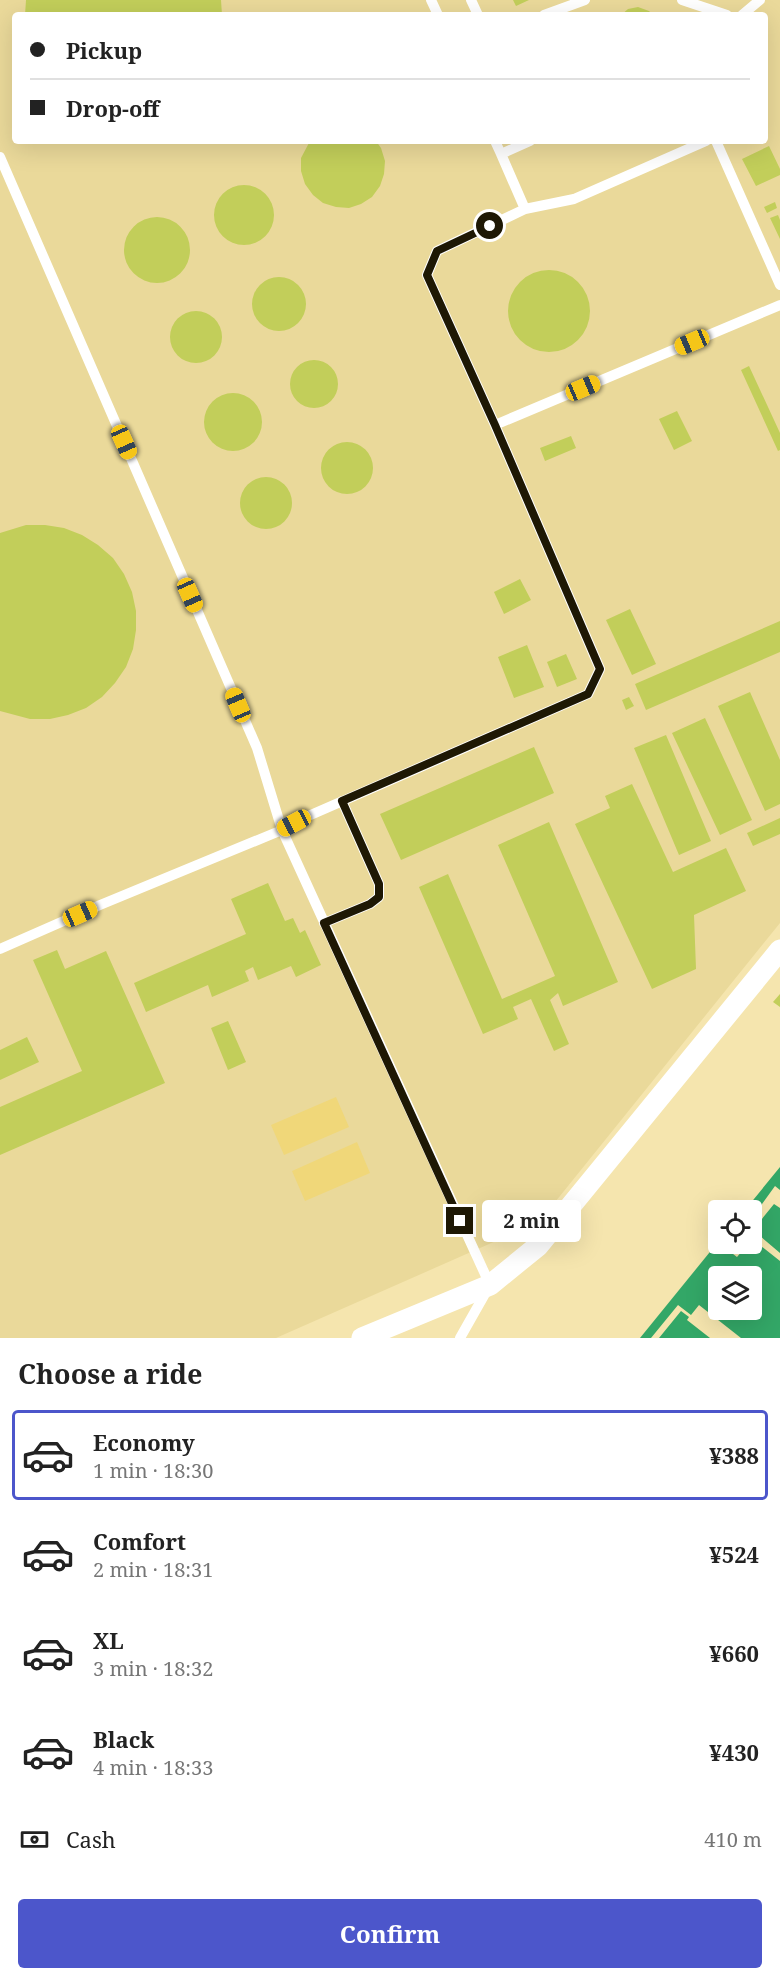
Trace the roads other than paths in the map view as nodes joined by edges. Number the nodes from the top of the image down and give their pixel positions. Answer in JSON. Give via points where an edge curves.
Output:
{"nodes":[{"id":1,"x":585,"y":0,"type":"edge"},
{"id":2,"x":682,"y":0,"type":"edge"},
{"id":3,"x":760,"y":0,"type":"edge"},
{"id":4,"x":552,"y":12,"type":"edge"},
{"id":5,"x":718,"y":12,"type":"edge"},
{"id":6,"x":746,"y":12,"type":"edge"},
{"id":7,"x":496,"y":144,"type":"edge"},
{"id":8,"x":523,"y":144,"type":"edge"},
{"id":9,"x":699,"y":144,"type":"edge"},
{"id":10,"x":718,"y":144,"type":"edge"},
{"id":11,"x":501,"y":154,"type":"junction"},
{"id":12,"x":0,"y":157,"type":"edge"},
{"id":13,"x":525,"y":209,"type":"junction"},
{"id":14,"x":780,"y":285,"type":"edge"},
{"id":15,"x":780,"y":304,"type":"edge"},
{"id":16,"x":495,"y":425,"type":"junction"},
{"id":17,"x":342,"y":801,"type":"junction"},
{"id":18,"x":282,"y":830,"type":"junction"},
{"id":19,"x":324,"y":923,"type":"junction"},
{"id":20,"x":0,"y":949,"type":"edge"},
{"id":21,"x":780,"y":950,"type":"edge"},
{"id":22,"x":490,"y":1285,"type":"junction"},
{"id":23,"x":362,"y":1338,"type":"edge"},
{"id":24,"x":460,"y":1338,"type":"edge"}],
"edges":[{"from":1,"to":4,"type":"lane"},
{"from":2,"to":5,"type":"lane"},
{"from":3,"to":6,"type":"lane"},
{"from":7,"to":11,"type":"lane"},
{"from":8,"to":11,"type":"lane"},
{"from":9,"to":13,"type":"lane","via":[[574,199]]},
{"from":10,"to":14,"type":"lane"},
{"from":11,"to":13,"type":"lane"},
{"from":12,"to":18,"type":"lane","via":[[257,748]]},
{"from":13,"to":16,"type":"lane","via":[[437,251],[427,275]]},
{"from":15,"to":16,"type":"lane"},
{"from":16,"to":17,"type":"lane","via":[[600,669],[588,694]]},
{"from":17,"to":18,"type":"lane"},
{"from":17,"to":19,"type":"lane","via":[[379,884],[379,897]]},
{"from":18,"to":19,"type":"lane"},
{"from":18,"to":20,"type":"lane"},
{"from":19,"to":22,"type":"lane"},
{"from":21,"to":22,"type":"street","via":[[538,1246]]},
{"from":22,"to":23,"type":"street"},
{"from":22,"to":24,"type":"lane"}]}
